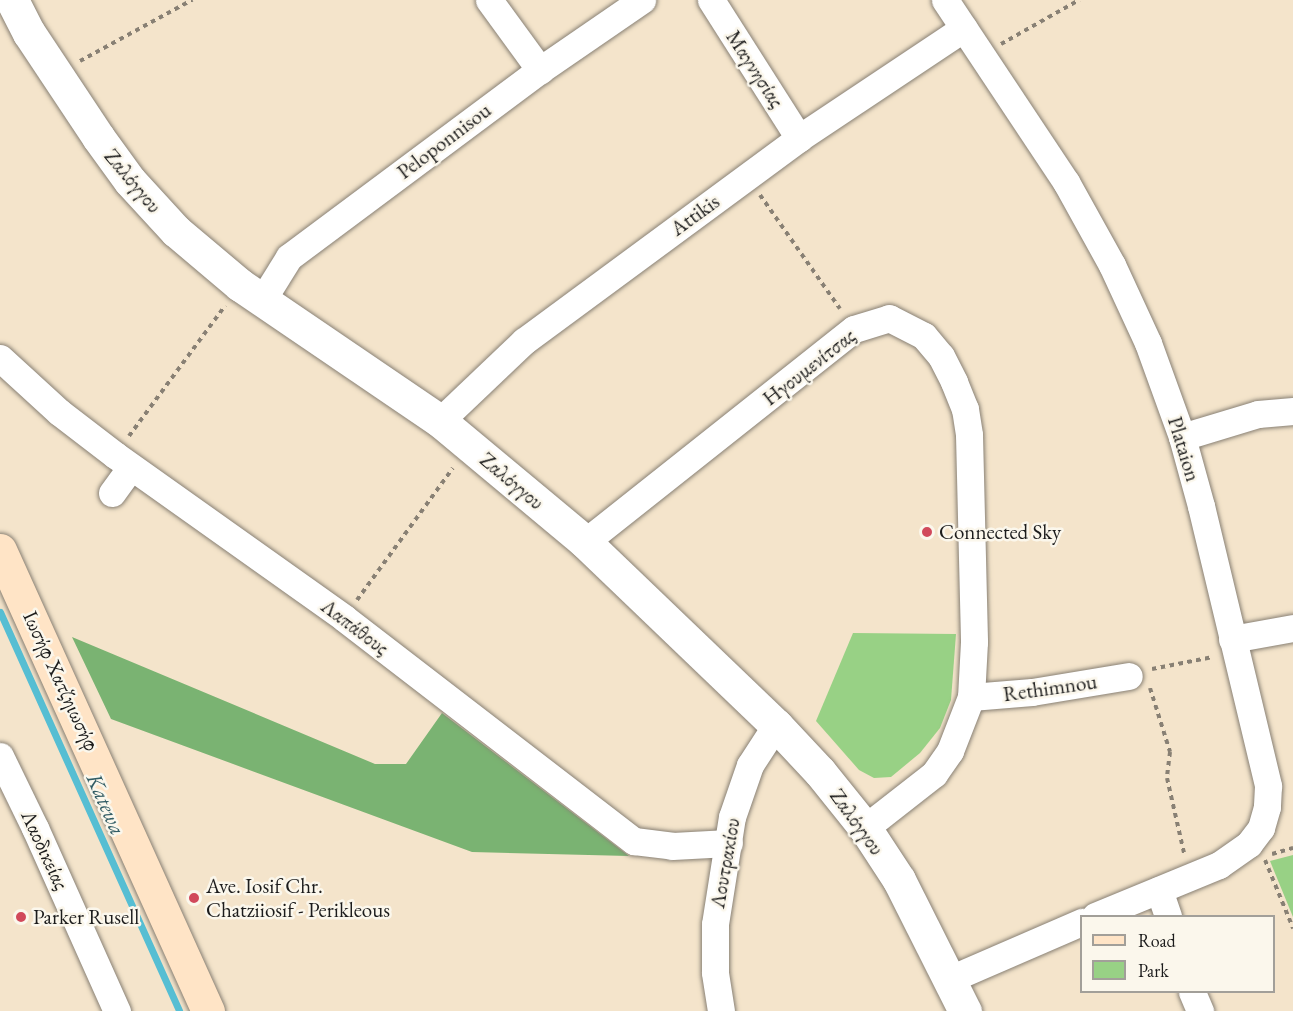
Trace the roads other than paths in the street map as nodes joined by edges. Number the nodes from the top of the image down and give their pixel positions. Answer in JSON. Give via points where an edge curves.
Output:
{"nodes":[{"id":1,"x":12,"y":0,"type":"edge"},
{"id":2,"x":489,"y":0,"type":"edge"},
{"id":3,"x":642,"y":0,"type":"edge"},
{"id":4,"x":711,"y":0,"type":"edge"},
{"id":5,"x":945,"y":0,"type":"edge"},
{"id":6,"x":964,"y":28,"type":"junction"},
{"id":7,"x":540,"y":70,"type":"junction"},
{"id":8,"x":799,"y":138,"type":"junction"},
{"id":9,"x":252,"y":292,"type":"junction"},
{"id":10,"x":0,"y":358,"type":"edge"},
{"id":11,"x":1293,"y":411,"type":"edge"},
{"id":12,"x":440,"y":421,"type":"junction"},
{"id":13,"x":1182,"y":437,"type":"junction"},
{"id":14,"x":123,"y":462,"type":"junction"},
{"id":15,"x":112,"y":493,"type":"dead end"},
{"id":16,"x":585,"y":542,"type":"junction"},
{"id":17,"x":0,"y":550,"type":"edge"},
{"id":18,"x":1293,"y":628,"type":"edge"},
{"id":19,"x":1233,"y":646,"type":"junction"},
{"id":20,"x":1136,"y":673,"type":"road end"},
{"id":21,"x":971,"y":697,"type":"junction"},
{"id":22,"x":776,"y":725,"type":"junction"},
{"id":23,"x":0,"y":756,"type":"edge"},
{"id":24,"x":865,"y":828,"type":"junction"},
{"id":25,"x":729,"y":843,"type":"junction"},
{"id":26,"x":1159,"y":890,"type":"junction"},
{"id":27,"x":1097,"y":915,"type":"edge"},
{"id":28,"x":1168,"y":915,"type":"edge"},
{"id":29,"x":1080,"y":923,"type":"edge"},
{"id":30,"x":950,"y":979,"type":"junction"},
{"id":31,"x":1192,"y":993,"type":"edge"},
{"id":32,"x":117,"y":1011,"type":"edge"},
{"id":33,"x":208,"y":1011,"type":"edge"},
{"id":34,"x":721,"y":1011,"type":"edge"},
{"id":35,"x":964,"y":1011,"type":"edge"},
{"id":36,"x":1200,"y":1011,"type":"edge"}],
"edges":[{"from":1,"to":9,"type":"street","name":"Ζαλόγγου","via":[[29,33],[130,181],[176,231]]},
{"from":2,"to":7,"type":"street"},
{"from":3,"to":7,"type":"street","name":"Peloponnisou"},
{"from":4,"to":8,"type":"street","name":"Μαγνησίας"},
{"from":5,"to":6,"type":"street","name":"Plataion"},
{"from":6,"to":8,"type":"street","name":"Attikis"},
{"from":6,"to":13,"type":"street","name":"Plataion","via":[[1066,183],[1112,265],[1148,343]]},
{"from":7,"to":9,"type":"street","name":"Peloponnisou","via":[[289,257]]},
{"from":8,"to":12,"type":"street","name":"Attikis","via":[[524,341]]},
{"from":9,"to":12,"type":"street","name":"Ζαλόγγου"},
{"from":10,"to":14,"type":"street","name":"Λαπάθους","via":[[59,412]]},
{"from":11,"to":13,"type":"street","via":[[1258,414]]},
{"from":12,"to":16,"type":"street","name":"Ζαλόγγου"},
{"from":13,"to":19,"type":"street","name":"Plataion"},
{"from":14,"to":15,"type":"street"},
{"from":14,"to":25,"type":"street","name":"Λαπάθους","via":[[344,618],[634,841],[672,846]]},
{"from":16,"to":21,"type":"street","name":"Ηγουμενίτσας","via":[[854,329],[889,318],[924,336],[941,356],[965,409],[972,508]]},
{"from":16,"to":22,"type":"street","name":"Ζαλόγγου"},
{"from":17,"to":33,"type":"main road","name":"Ιωσήφ Χατζηιωσήφ"},
{"from":18,"to":19,"type":"street"},
{"from":19,"to":26,"type":"street","name":"Plataion","via":[[1268,786],[1261,828],[1249,844],[1219,865]]},
{"from":20,"to":21,"type":"street","name":"Rethimnou","via":[[1032,692]]},
{"from":21,"to":24,"type":"street","name":"Ηγουμενίτσας","via":[[950,752],[934,774]]},
{"from":22,"to":24,"type":"street","name":"Ζαλόγγου"},
{"from":22,"to":25,"type":"street","name":"Λουτρακίου","via":[[740,789]]},
{"from":23,"to":32,"type":"street","name":"Λαοδικείας"},
{"from":24,"to":30,"type":"street","name":"Ζαλόγγου","via":[[898,880]]},
{"from":25,"to":34,"type":"street","name":"Λουτρακίου","via":[[715,924],[715,972]]},
{"from":26,"to":27,"type":"street","name":"Plataion"},
{"from":26,"to":28,"type":"street"},
{"from":29,"to":30,"type":"street"},
{"from":30,"to":35,"type":"street","name":"Ζαλόγγου"},
{"from":31,"to":36,"type":"street"}]}
